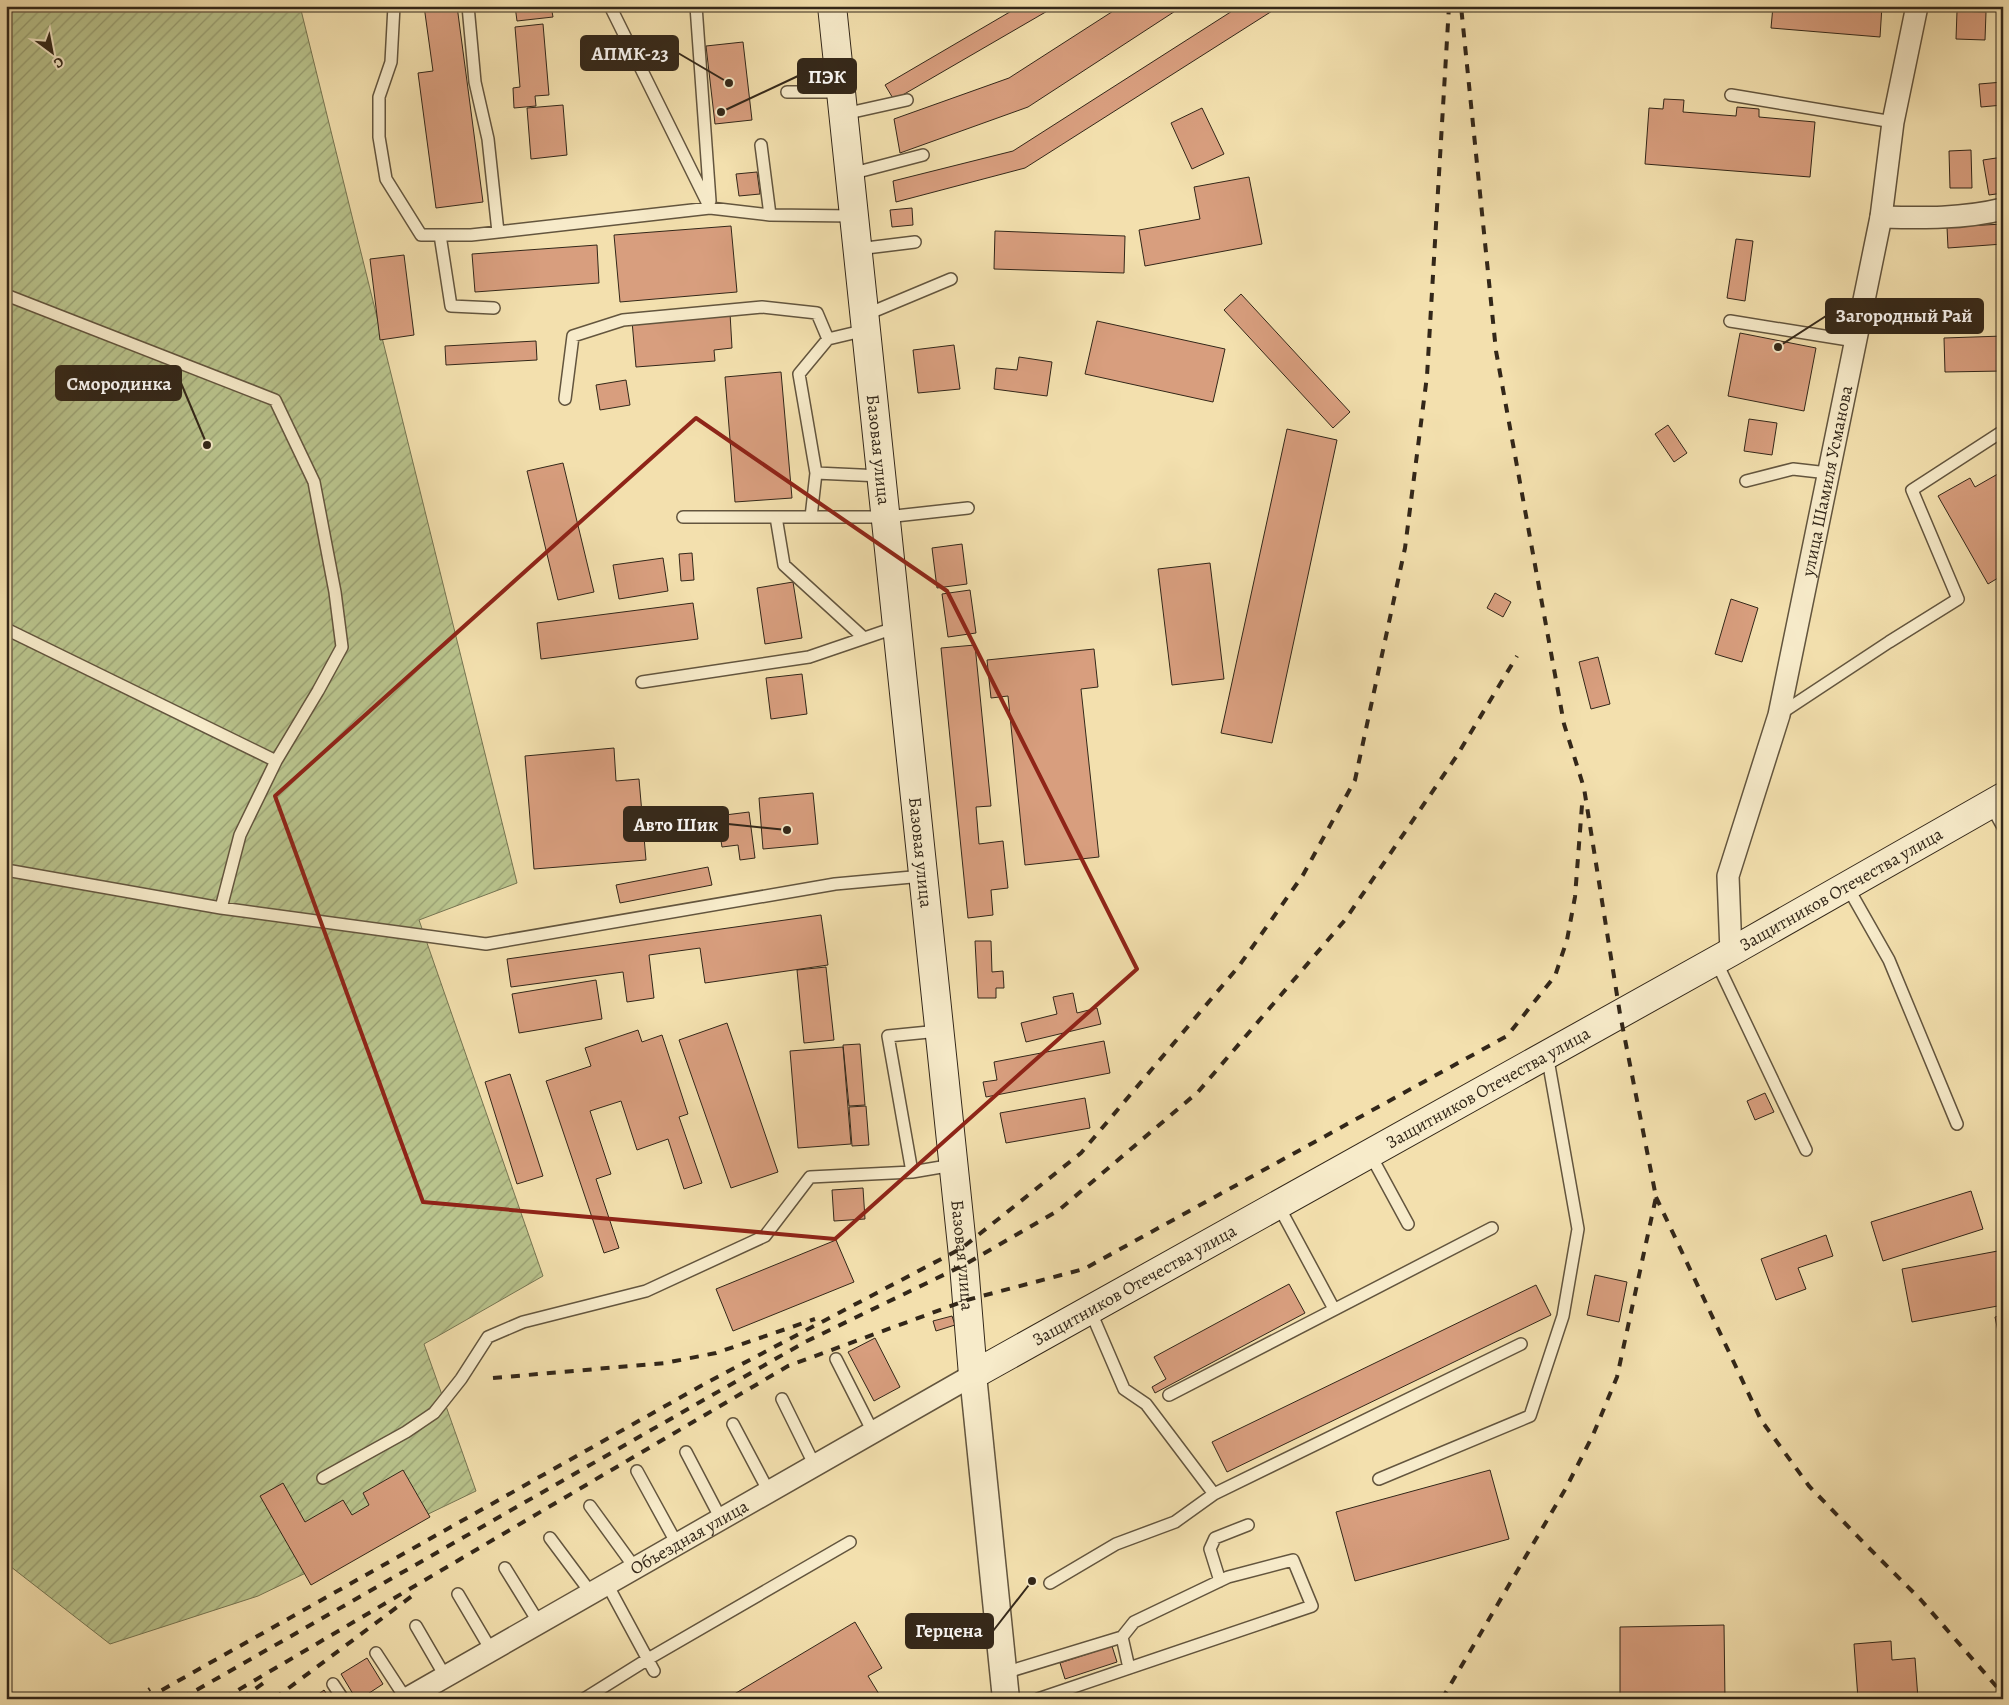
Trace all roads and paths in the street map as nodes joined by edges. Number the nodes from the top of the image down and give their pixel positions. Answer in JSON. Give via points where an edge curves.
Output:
{"nodes":[{"id":1,"x":394,"y":6,"type":"edge"},
{"id":2,"x":468,"y":6,"type":"edge"},
{"id":3,"x":610,"y":6,"type":"edge"},
{"id":4,"x":696,"y":6,"type":"edge"},
{"id":5,"x":832,"y":6,"type":"edge"},
{"id":6,"x":1917,"y":6,"type":"edge"},
{"id":7,"x":787,"y":92,"type":"dead end"},
{"id":8,"x":1731,"y":95,"type":"dead end"},
{"id":9,"x":907,"y":100,"type":"dead end"},
{"id":10,"x":842,"y":103,"type":"junction"},
{"id":11,"x":1893,"y":122,"type":"junction"},
{"id":12,"x":761,"y":145,"type":"dead end"},
{"id":13,"x":923,"y":155,"type":"dead end"},
{"id":14,"x":850,"y":174,"type":"junction"},
{"id":15,"x":710,"y":208,"type":"junction"},
{"id":16,"x":2003,"y":209,"type":"edge"},
{"id":17,"x":770,"y":215,"type":"junction"},
{"id":18,"x":854,"y":216,"type":"junction"},
{"id":19,"x":1881,"y":217,"type":"junction"},
{"id":20,"x":498,"y":232,"type":"junction"},
{"id":21,"x":440,"y":235,"type":"junction"},
{"id":22,"x":915,"y":242,"type":"dead end"},
{"id":23,"x":858,"y":249,"type":"junction"},
{"id":24,"x":951,"y":279,"type":"dead end"},
{"id":25,"x":6,"y":295,"type":"edge"},
{"id":26,"x":494,"y":308,"type":"dead end"},
{"id":27,"x":1730,"y":321,"type":"dead end"},
{"id":28,"x":865,"y":323,"type":"junction"},
{"id":29,"x":828,"y":338,"type":"junction"},
{"id":30,"x":1855,"y":342,"type":"junction"},
{"id":31,"x":565,"y":399,"type":"dead end"},
{"id":32,"x":2003,"y":431,"type":"edge"},
{"id":33,"x":816,"y":473,"type":"junction"},
{"id":34,"x":1828,"y":473,"type":"junction"},
{"id":35,"x":882,"y":476,"type":"junction"},
{"id":36,"x":1746,"y":481,"type":"dead end"},
{"id":37,"x":968,"y":508,"type":"dead end"},
{"id":38,"x":683,"y":517,"type":"dead end"},
{"id":39,"x":776,"y":517,"type":"junction"},
{"id":40,"x":811,"y":517,"type":"junction"},
{"id":41,"x":886,"y":518,"type":"junction"},
{"id":42,"x":897,"y":627,"type":"junction"},
{"id":43,"x":6,"y":629,"type":"edge"},
{"id":44,"x":864,"y":638,"type":"junction"},
{"id":45,"x":642,"y":682,"type":"dead end"},
{"id":46,"x":1779,"y":715,"type":"junction"},
{"id":47,"x":276,"y":760,"type":"junction"},
{"id":48,"x":1998,"y":809,"type":"edge"},
{"id":49,"x":6,"y":870,"type":"edge"},
{"id":50,"x":923,"y":876,"type":"junction"},
{"id":51,"x":1847,"y":886,"type":"junction"},
{"id":52,"x":221,"y":908,"type":"junction"},
{"id":53,"x":1723,"y":956,"type":"junction"},
{"id":54,"x":939,"y":1031,"type":"junction"},
{"id":55,"x":1547,"y":1054,"type":"junction"},
{"id":56,"x":1957,"y":1124,"type":"dead end"},
{"id":57,"x":1806,"y":1150,"type":"dead end"},
{"id":58,"x":1370,"y":1154,"type":"junction"},
{"id":59,"x":953,"y":1165,"type":"junction"},
{"id":60,"x":912,"y":1172,"type":"junction"},
{"id":61,"x":1278,"y":1205,"type":"junction"},
{"id":62,"x":1408,"y":1224,"type":"dead end"},
{"id":63,"x":1492,"y":1228,"type":"dead end"},
{"id":64,"x":1334,"y":1309,"type":"junction"},
{"id":65,"x":1090,"y":1310,"type":"junction"},
{"id":66,"x":1521,"y":1344,"type":"dead end"},
{"id":67,"x":836,"y":1359,"type":"dead end"},
{"id":68,"x":973,"y":1375,"type":"junction"},
{"id":69,"x":1169,"y":1395,"type":"dead end"},
{"id":70,"x":782,"y":1399,"type":"dead end"},
{"id":71,"x":732,"y":1424,"type":"dead end"},
{"id":72,"x":873,"y":1432,"type":"junction"},
{"id":73,"x":686,"y":1452,"type":"dead end"},
{"id":74,"x":815,"y":1466,"type":"junction"},
{"id":75,"x":637,"y":1471,"type":"dead end"},
{"id":76,"x":323,"y":1478,"type":"dead end"},
{"id":77,"x":1380,"y":1478,"type":"dead end"},
{"id":78,"x":769,"y":1492,"type":"junction"},
{"id":79,"x":1214,"y":1494,"type":"junction"},
{"id":80,"x":590,"y":1506,"type":"dead end"},
{"id":81,"x":721,"y":1519,"type":"junction"},
{"id":82,"x":1248,"y":1525,"type":"dead end"},
{"id":83,"x":550,"y":1538,"type":"dead end"},
{"id":84,"x":850,"y":1542,"type":"dead end"},
{"id":85,"x":677,"y":1544,"type":"junction"},
{"id":86,"x":505,"y":1568,"type":"dead end"},
{"id":87,"x":635,"y":1568,"type":"junction"},
{"id":88,"x":1220,"y":1581,"type":"junction"},
{"id":89,"x":1050,"y":1583,"type":"dead end"},
{"id":90,"x":599,"y":1588,"type":"junction"},
{"id":91,"x":458,"y":1594,"type":"dead end"},
{"id":92,"x":539,"y":1622,"type":"junction"},
{"id":93,"x":416,"y":1626,"type":"dead end"},
{"id":94,"x":1122,"y":1637,"type":"junction"},
{"id":95,"x":491,"y":1650,"type":"junction"},
{"id":96,"x":376,"y":1653,"type":"dead end"},
{"id":97,"x":648,"y":1659,"type":"junction"},
{"id":98,"x":1129,"y":1668,"type":"junction"},
{"id":99,"x":654,"y":1670,"type":"dead end"},
{"id":100,"x":1004,"y":1673,"type":"junction"},
{"id":101,"x":445,"y":1676,"type":"junction"},
{"id":102,"x":333,"y":1684,"type":"dead end"},
{"id":103,"x":343,"y":1699,"type":"edge"},
{"id":104,"x":406,"y":1699,"type":"edge"},
{"id":105,"x":584,"y":1699,"type":"edge"},
{"id":106,"x":1006,"y":1699,"type":"edge"},
{"id":107,"x":1038,"y":1699,"type":"edge"}],
"edges":[{"from":1,"to":21,"type":"lane","via":[[391,62],[379,97],[379,137],[386,180],[421,235]]},
{"from":2,"to":20,"type":"lane","via":[[475,82],[488,139]]},
{"from":3,"to":15,"type":"lane"},
{"from":4,"to":15,"type":"lane"},
{"from":5,"to":10,"type":"main road","name":"Базовая улица"},
{"from":6,"to":11,"type":"street","name":"улица Шамиля Усманова"},
{"from":7,"to":10,"type":"lane"},
{"from":8,"to":11,"type":"lane"},
{"from":9,"to":10,"type":"lane"},
{"from":10,"to":14,"type":"main road","name":"Базовая улица"},
{"from":11,"to":19,"type":"street","name":"улица Шамиля Усманова"},
{"from":12,"to":17,"type":"lane"},
{"from":13,"to":14,"type":"lane"},
{"from":14,"to":18,"type":"main road","name":"Базовая улица"},
{"from":15,"to":17,"type":"lane"},
{"from":15,"to":20,"type":"lane"},
{"from":16,"to":19,"type":"street","via":[[1937,218]]},
{"from":17,"to":18,"type":"lane"},
{"from":18,"to":23,"type":"main road","name":"Базовая улица"},
{"from":19,"to":30,"type":"street","name":"улица Шамиля Усманова"},
{"from":20,"to":21,"type":"lane"},
{"from":21,"to":26,"type":"lane","via":[[451,306]]},
{"from":22,"to":23,"type":"lane"},
{"from":23,"to":28,"type":"main road","name":"Базовая улица"},
{"from":24,"to":28,"type":"lane"},
{"from":25,"to":47,"type":"lane","via":[[275,400],[314,482],[342,646]]},
{"from":27,"to":30,"type":"lane"},
{"from":28,"to":29,"type":"lane"},
{"from":28,"to":35,"type":"main road","name":"Базовая улица"},
{"from":29,"to":31,"type":"lane","via":[[816,312],[762,307],[623,320],[574,336]]},
{"from":29,"to":33,"type":"lane","via":[[799,374]]},
{"from":30,"to":34,"type":"street","name":"улица Шамиля Усманова"},
{"from":32,"to":46,"type":"lane","via":[[1912,490],[1958,598]]},
{"from":33,"to":35,"type":"lane"},
{"from":33,"to":40,"type":"lane"},
{"from":34,"to":36,"type":"lane","via":[[1793,469]]},
{"from":34,"to":46,"type":"street","name":"улица Шамиля Усманова"},
{"from":35,"to":41,"type":"main road","name":"Базовая улица"},
{"from":37,"to":41,"type":"lane"},
{"from":38,"to":39,"type":"lane"},
{"from":39,"to":40,"type":"lane"},
{"from":39,"to":44,"type":"lane","via":[[784,565]]},
{"from":40,"to":41,"type":"lane"},
{"from":41,"to":42,"type":"main road","name":"Базовая улица"},
{"from":42,"to":44,"type":"lane"},
{"from":42,"to":50,"type":"main road","name":"Базовая улица"},
{"from":43,"to":47,"type":"lane"},
{"from":44,"to":45,"type":"lane","via":[[808,657]]},
{"from":46,"to":53,"type":"street","name":"улица Шамиля Усманова","via":[[1728,876]]},
{"from":47,"to":52,"type":"lane","via":[[240,835]]},
{"from":48,"to":51,"type":"main road","name":"Защитников Отечества улица"},
{"from":49,"to":52,"type":"lane"},
{"from":50,"to":52,"type":"lane","via":[[835,884],[486,944]]},
{"from":50,"to":54,"type":"main road","name":"Базовая улица"},
{"from":51,"to":53,"type":"main road","name":"Защитников Отечества улица"},
{"from":51,"to":56,"type":"lane","via":[[1889,960]]},
{"from":53,"to":55,"type":"main road","name":"Защитников Отечества улица"},
{"from":53,"to":57,"type":"lane"},
{"from":54,"to":59,"type":"main road","name":"Базовая улица"},
{"from":54,"to":60,"type":"lane","via":[[888,1036]]},
{"from":55,"to":58,"type":"main road","name":"Защитников Отечества улица"},
{"from":55,"to":77,"type":"lane","via":[[1578,1228],[1563,1316],[1530,1416]]},
{"from":58,"to":61,"type":"main road","name":"Защитников Отечества улица"},
{"from":58,"to":62,"type":"lane"},
{"from":59,"to":60,"type":"lane"},
{"from":59,"to":68,"type":"main road","name":"Базовая улица"},
{"from":60,"to":76,"type":"lane","via":[[810,1177],[765,1236],[646,1292],[523,1322],[488,1337],[434,1413]]},
{"from":61,"to":64,"type":"lane"},
{"from":61,"to":65,"type":"main road","name":"Защитников Отечества улица"},
{"from":63,"to":64,"type":"lane"},
{"from":64,"to":69,"type":"lane"},
{"from":65,"to":68,"type":"main road","name":"Защитников Отечества улица"},
{"from":65,"to":79,"type":"lane","via":[[1124,1389],[1146,1404]]},
{"from":66,"to":79,"type":"lane"},
{"from":67,"to":72,"type":"lane"},
{"from":68,"to":72,"type":"street","name":"Объездная улица"},
{"from":68,"to":100,"type":"street","name":"Базовая улица"},
{"from":70,"to":74,"type":"lane"},
{"from":71,"to":78,"type":"lane"},
{"from":72,"to":74,"type":"street","name":"Объездная улица"},
{"from":73,"to":81,"type":"lane"},
{"from":74,"to":78,"type":"street","name":"Объездная улица"},
{"from":75,"to":85,"type":"lane"},
{"from":78,"to":81,"type":"street","name":"Объездная улица"},
{"from":79,"to":89,"type":"lane","via":[[1175,1522],[1116,1544]]},
{"from":80,"to":87,"type":"lane"},
{"from":81,"to":85,"type":"street","name":"Объездная улица"},
{"from":82,"to":88,"type":"lane","via":[[1215,1538],[1210,1549]]},
{"from":83,"to":90,"type":"lane"},
{"from":84,"to":97,"type":"lane"},
{"from":85,"to":87,"type":"street","name":"Объездная улица"},
{"from":86,"to":92,"type":"lane"},
{"from":87,"to":90,"type":"street","name":"Объездная улица"},
{"from":88,"to":94,"type":"lane","via":[[1134,1622]]},
{"from":88,"to":98,"type":"lane","via":[[1293,1560],[1312,1606]]},
{"from":90,"to":92,"type":"street","name":"Объездная улица"},
{"from":90,"to":97,"type":"lane"},
{"from":91,"to":95,"type":"lane"},
{"from":92,"to":95,"type":"street","name":"Объездная улица"},
{"from":93,"to":101,"type":"lane"},
{"from":94,"to":98,"type":"lane"},
{"from":94,"to":100,"type":"lane"},
{"from":95,"to":101,"type":"street","name":"Объездная улица"},
{"from":96,"to":104,"type":"lane"},
{"from":97,"to":99,"type":"lane"},
{"from":97,"to":105,"type":"lane"},
{"from":98,"to":107,"type":"lane"},
{"from":100,"to":106,"type":"street","name":"Базовая улица"},
{"from":101,"to":104,"type":"street","name":"Объездная улица"},
{"from":102,"to":103,"type":"lane"}]}
